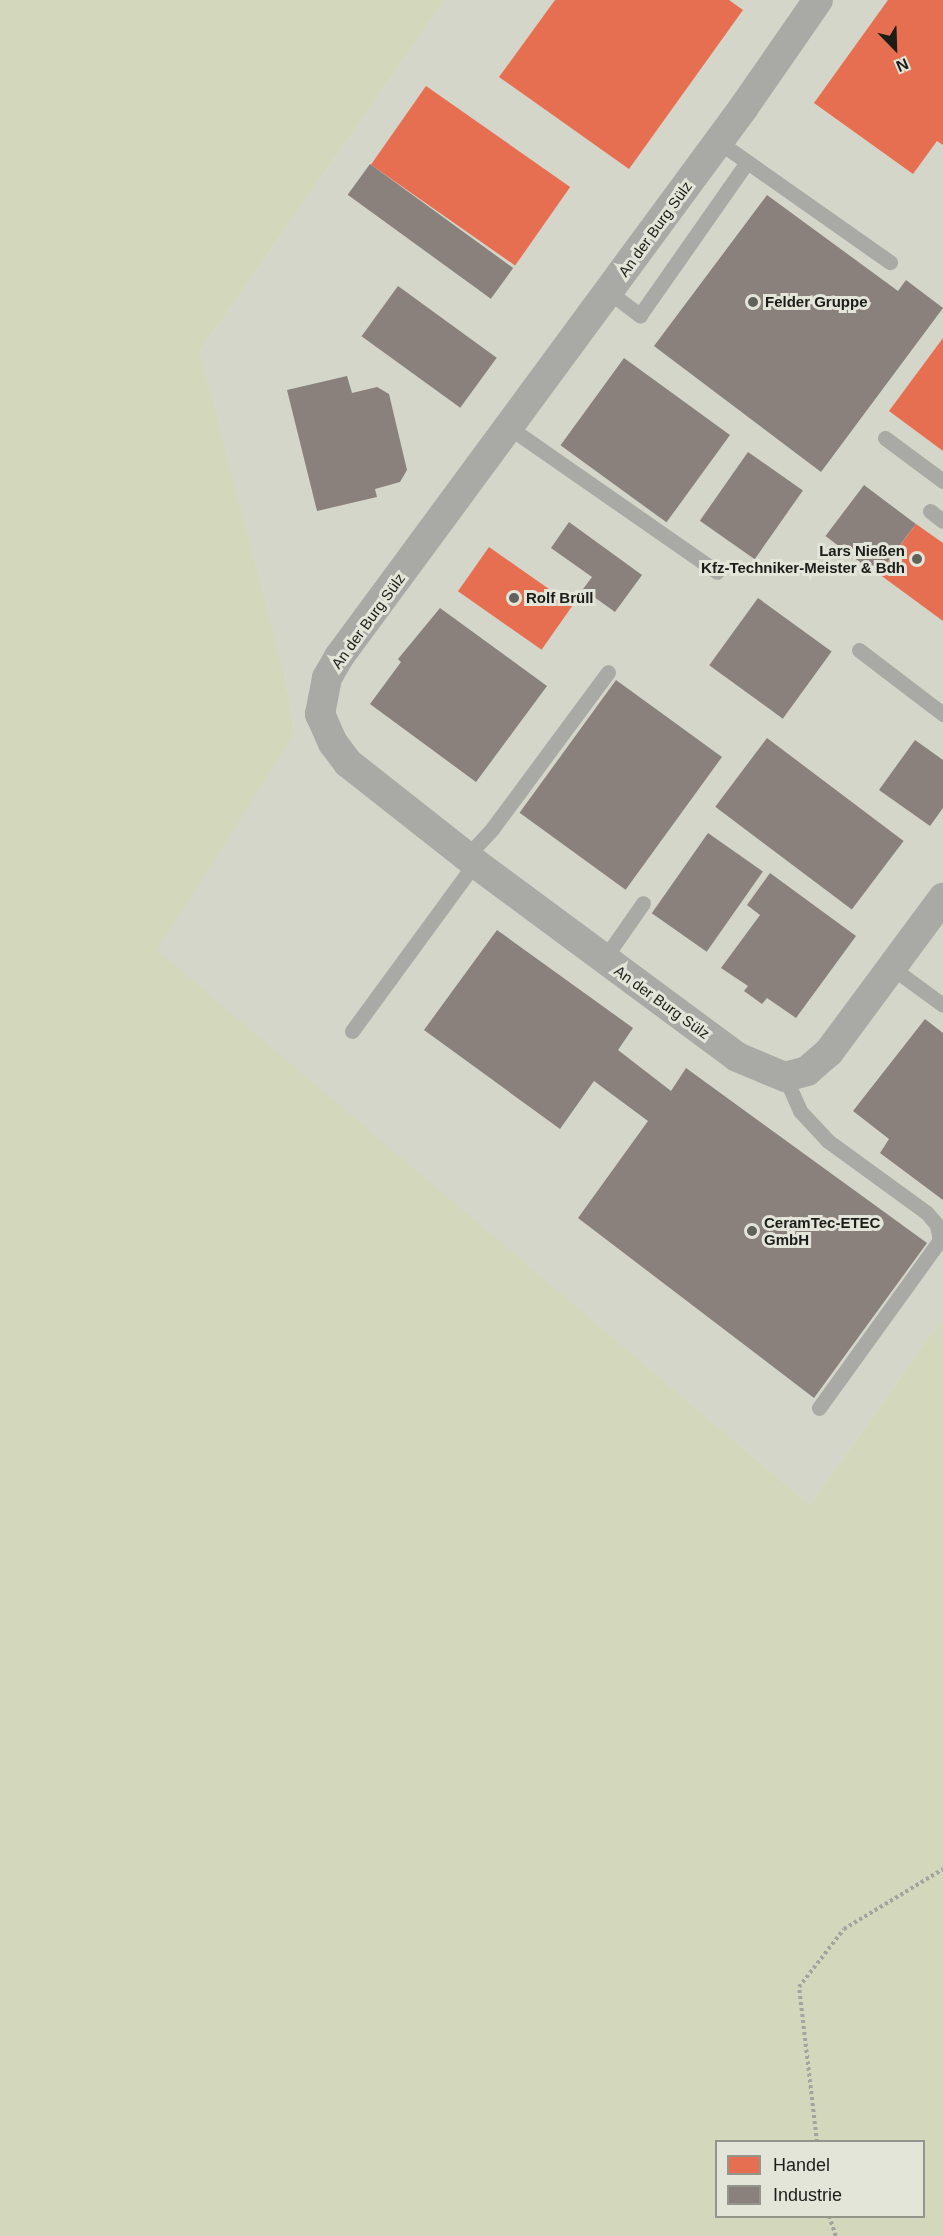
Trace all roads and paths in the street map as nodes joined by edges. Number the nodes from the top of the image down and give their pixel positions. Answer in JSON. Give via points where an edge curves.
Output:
{"nodes":[{"id":1,"x":818,"y":0,"type":"edge"},
{"id":2,"x":719,"y":142,"type":"junction"},
{"id":3,"x":747,"y":162,"type":"junction"},
{"id":4,"x":890,"y":262,"type":"dead end"},
{"id":5,"x":609,"y":292,"type":"junction"},
{"id":6,"x":510,"y":428,"type":"junction"},
{"id":7,"x":885,"y":438,"type":"dead end"},
{"id":8,"x":943,"y":481,"type":"edge"},
{"id":9,"x":717,"y":572,"type":"dead end"},
{"id":10,"x":859,"y":650,"type":"dead end"},
{"id":11,"x":608,"y":672,"type":"dead end"},
{"id":12,"x":943,"y":714,"type":"edge"},
{"id":13,"x":471,"y":860,"type":"junction"},
{"id":14,"x":943,"y":898,"type":"edge"},
{"id":15,"x":643,"y":903,"type":"dead end"},
{"id":16,"x":604,"y":959,"type":"junction"},
{"id":17,"x":891,"y":967,"type":"junction"},
{"id":18,"x":943,"y":1005,"type":"edge"},
{"id":19,"x":352,"y":1031,"type":"dead end"},
{"id":20,"x":785,"y":1077,"type":"junction"},
{"id":21,"x":819,"y":1408,"type":"dead end"},
{"id":22,"x":943,"y":1869,"type":"edge"},
{"id":23,"x":817,"y":2140,"type":"edge"},
{"id":24,"x":830,"y":2218,"type":"edge"},
{"id":25,"x":836,"y":2236,"type":"edge"}],
"edges":[{"from":1,"to":2,"type":"street","name":"An der Burg Sülz"},
{"from":2,"to":3,"type":"lane"},
{"from":2,"to":5,"type":"street","name":"An der Burg Sülz"},
{"from":3,"to":4,"type":"lane"},
{"from":3,"to":5,"type":"lane","via":[[640,315]]},
{"from":5,"to":6,"type":"street","name":"An der Burg Sülz"},
{"from":6,"to":9,"type":"lane"},
{"from":6,"to":13,"type":"street","name":"An der Burg Sülz","via":[[339,657],[327,678],[320,714],[333,743],[348,763]]},
{"from":7,"to":8,"type":"lane"},
{"from":10,"to":12,"type":"lane"},
{"from":11,"to":13,"type":"lane"},
{"from":13,"to":16,"type":"street","name":"An der Burg Sülz"},
{"from":13,"to":19,"type":"lane"},
{"from":14,"to":17,"type":"street"},
{"from":15,"to":16,"type":"lane"},
{"from":16,"to":20,"type":"street","name":"An der Burg Sülz","via":[[737,1057]]},
{"from":17,"to":18,"type":"lane"},
{"from":17,"to":20,"type":"street","via":[[829,1052],[807,1071]]},
{"from":20,"to":21,"type":"lane","via":[[800,1111],[828,1142],[927,1214],[937,1225],[940,1239]]},
{"from":22,"to":23,"type":"path","via":[[844,1929],[800,1987]]},
{"from":24,"to":25,"type":"path"}]}
